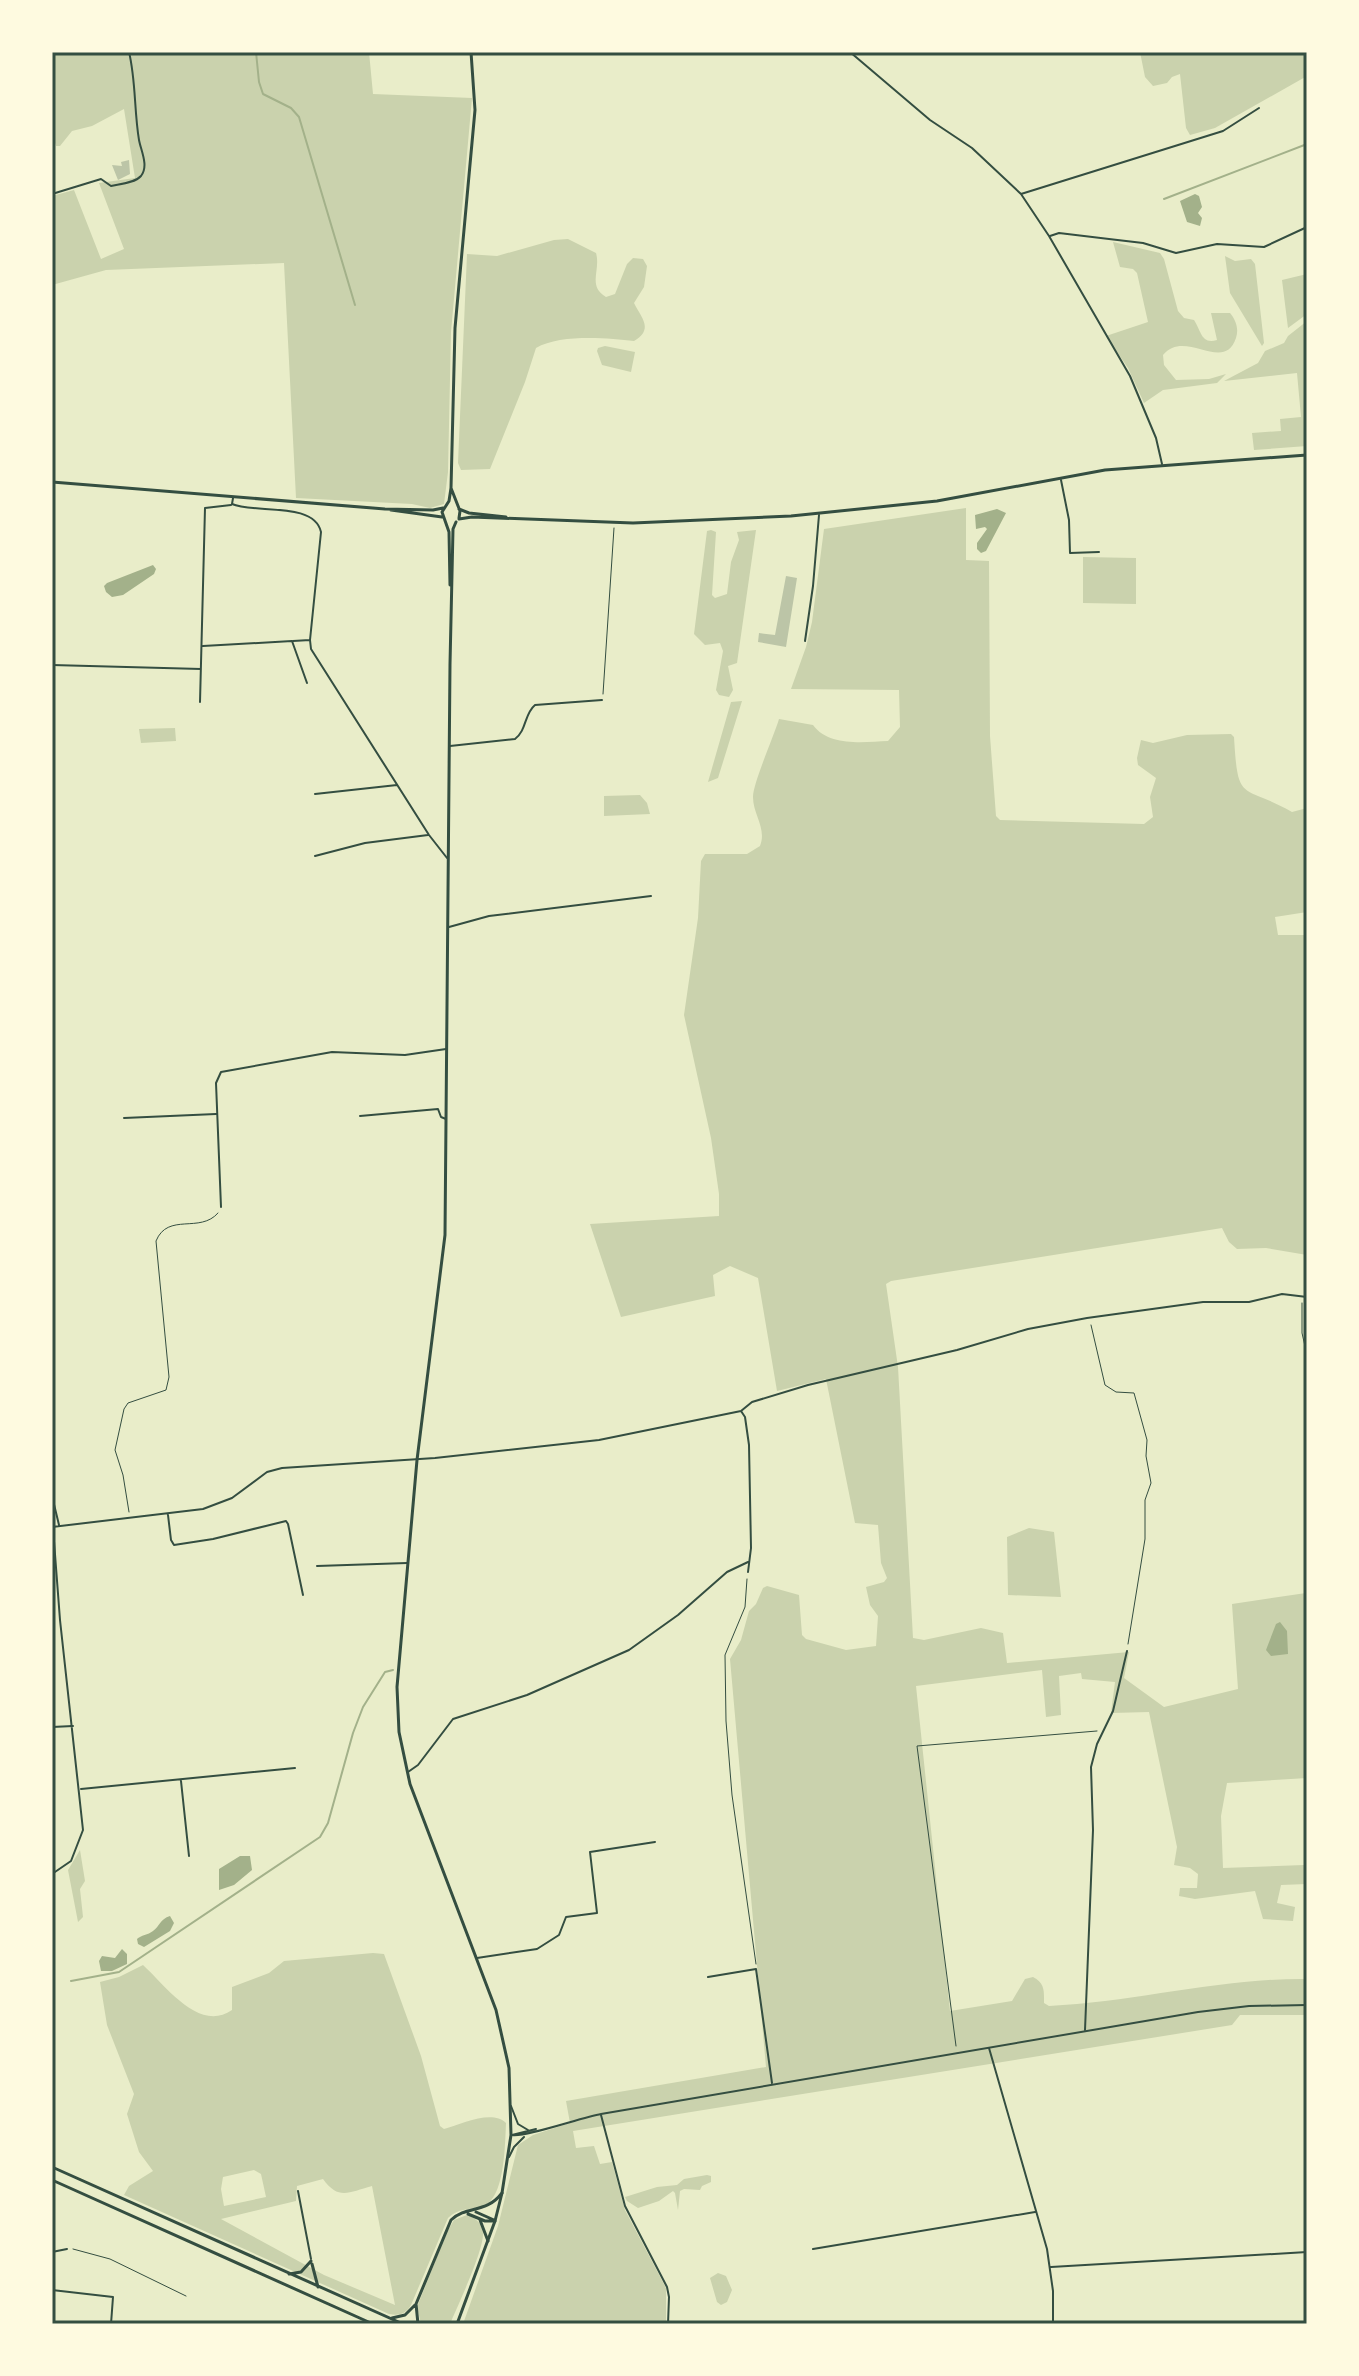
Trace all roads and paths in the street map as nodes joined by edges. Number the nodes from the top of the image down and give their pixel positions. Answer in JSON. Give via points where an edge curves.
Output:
{"nodes":[{"id":1,"x":129,"y":52,"type":"edge"},
{"id":2,"x":471,"y":52,"type":"edge"},
{"id":3,"x":850,"y":52,"type":"edge"},
{"id":4,"x":1259,"y":108,"type":"dead end"},
{"id":5,"x":52,"y":194,"type":"edge"},
{"id":6,"x":1021,"y":194,"type":"junction"},
{"id":7,"x":1307,"y":227,"type":"edge"},
{"id":8,"x":1049,"y":236,"type":"junction"},
{"id":9,"x":1307,"y":455,"type":"edge"},
{"id":10,"x":1162,"y":465,"type":"junction"},
{"id":11,"x":1061,"y":478,"type":"junction"},
{"id":12,"x":52,"y":482,"type":"edge"},
{"id":13,"x":451,"y":488,"type":"junction"},
{"id":14,"x":233,"y":497,"type":"junction"},
{"id":15,"x":232,"y":504,"type":"junction"},
{"id":16,"x":445,"y":506,"type":"junction"},
{"id":17,"x":458,"y":508,"type":"junction"},
{"id":18,"x":385,"y":509,"type":"junction"},
{"id":19,"x":819,"y":514,"type":"junction"},
{"id":20,"x":511,"y":518,"type":"junction"},
{"id":21,"x":444,"y":519,"type":"junction"},
{"id":22,"x":457,"y":520,"type":"junction"},
{"id":23,"x":613,"y":523,"type":"junction"},
{"id":24,"x":1099,"y":552,"type":"dead end"},
{"id":25,"x":451,"y":588,"type":"junction"},
{"id":26,"x":310,"y":640,"type":"junction"},
{"id":27,"x":292,"y":641,"type":"junction"},
{"id":28,"x":805,"y":641,"type":"dead end"},
{"id":29,"x":202,"y":646,"type":"junction"},
{"id":30,"x":52,"y":665,"type":"edge"},
{"id":31,"x":201,"y":669,"type":"junction"},
{"id":32,"x":307,"y":683,"type":"dead end"},
{"id":33,"x":602,"y":700,"type":"joint"},
{"id":34,"x":200,"y":702,"type":"dead end"},
{"id":35,"x":449,"y":746,"type":"junction"},
{"id":36,"x":397,"y":785,"type":"junction"},
{"id":37,"x":315,"y":794,"type":"dead end"},
{"id":38,"x":429,"y":835,"type":"junction"},
{"id":39,"x":315,"y":856,"type":"dead end"},
{"id":40,"x":448,"y":858,"type":"junction"},
{"id":41,"x":651,"y":896,"type":"dead end"},
{"id":42,"x":448,"y":927,"type":"junction"},
{"id":43,"x":447,"y":1049,"type":"junction"},
{"id":44,"x":217,"y":1114,"type":"junction"},
{"id":45,"x":360,"y":1116,"type":"dead end"},
{"id":46,"x":124,"y":1118,"type":"dead end"},
{"id":47,"x":446,"y":1119,"type":"junction"},
{"id":48,"x":221,"y":1207,"type":"joint"},
{"id":49,"x":1302,"y":1296,"type":"junction"},
{"id":50,"x":1307,"y":1297,"type":"edge"},
{"id":51,"x":1087,"y":1318,"type":"junction"},
{"id":52,"x":1307,"y":1355,"type":"edge"},
{"id":53,"x":741,"y":1411,"type":"junction"},
{"id":54,"x":417,"y":1460,"type":"junction"},
{"id":55,"x":52,"y":1496,"type":"edge"},
{"id":56,"x":168,"y":1514,"type":"junction"},
{"id":57,"x":130,"y":1519,"type":"junction"},
{"id":58,"x":60,"y":1526,"type":"junction"},
{"id":59,"x":52,"y":1527,"type":"edge"},
{"id":60,"x":408,"y":1562,"type":"junction"},
{"id":61,"x":748,"y":1562,"type":"junction"},
{"id":62,"x":317,"y":1566,"type":"dead end"},
{"id":63,"x":748,"y":1572,"type":"joint"},
{"id":64,"x":303,"y":1595,"type":"dead end"},
{"id":65,"x":1127,"y":1651,"type":"joint"},
{"id":66,"x":73,"y":1726,"type":"junction"},
{"id":67,"x":52,"y":1727,"type":"edge"},
{"id":68,"x":1103,"y":1733,"type":"junction"},
{"id":69,"x":295,"y":1768,"type":"dead end"},
{"id":70,"x":407,"y":1772,"type":"junction"},
{"id":71,"x":180,"y":1780,"type":"junction"},
{"id":72,"x":80,"y":1789,"type":"junction"},
{"id":73,"x":655,"y":1842,"type":"dead end"},
{"id":74,"x":189,"y":1856,"type":"dead end"},
{"id":75,"x":52,"y":1874,"type":"edge"},
{"id":76,"x":477,"y":1958,"type":"junction"},
{"id":77,"x":756,"y":1969,"type":"junction"},
{"id":78,"x":708,"y":1977,"type":"dead end"},
{"id":79,"x":1307,"y":2005,"type":"edge"},
{"id":80,"x":1085,"y":2032,"type":"junction"},
{"id":81,"x":989,"y":2047,"type":"junction"},
{"id":82,"x":956,"y":2053,"type":"junction"},
{"id":83,"x":773,"y":2084,"type":"junction"},
{"id":84,"x":511,"y":2105,"type":"junction"},
{"id":85,"x":601,"y":2114,"type":"junction"},
{"id":86,"x":538,"y":2129,"type":"junction"},
{"id":87,"x":528,"y":2130,"type":"junction"},
{"id":88,"x":511,"y":2135,"type":"junction"},
{"id":89,"x":526,"y":2135,"type":"junction"},
{"id":90,"x":509,"y":2158,"type":"junction"},
{"id":91,"x":52,"y":2167,"type":"edge"},
{"id":92,"x":52,"y":2180,"type":"edge"},
{"id":93,"x":298,"y":2191,"type":"dead end"},
{"id":94,"x":502,"y":2193,"type":"junction"},
{"id":95,"x":472,"y":2211,"type":"junction"},
{"id":96,"x":1036,"y":2211,"type":"junction"},
{"id":97,"x":464,"y":2212,"type":"junction"},
{"id":98,"x":477,"y":2217,"type":"junction"},
{"id":99,"x":495,"y":2221,"type":"junction"},
{"id":100,"x":488,"y":2241,"type":"junction"},
{"id":101,"x":67,"y":2249,"type":"joint"},
{"id":102,"x":813,"y":2249,"type":"dead end"},
{"id":103,"x":52,"y":2252,"type":"edge"},
{"id":104,"x":1307,"y":2252,"type":"edge"},
{"id":105,"x":311,"y":2261,"type":"junction"},
{"id":106,"x":1050,"y":2267,"type":"junction"},
{"id":107,"x":289,"y":2274,"type":"junction"},
{"id":108,"x":318,"y":2287,"type":"junction"},
{"id":109,"x":53,"y":2290,"type":"edge"},
{"id":110,"x":186,"y":2296,"type":"dead end"},
{"id":111,"x":52,"y":2302,"type":"edge"},
{"id":112,"x":416,"y":2304,"type":"junction"},
{"id":113,"x":388,"y":2318,"type":"junction"},
{"id":114,"x":111,"y":2324,"type":"edge"},
{"id":115,"x":373,"y":2324,"type":"edge"},
{"id":116,"x":403,"y":2324,"type":"edge"},
{"id":117,"x":418,"y":2324,"type":"edge"},
{"id":118,"x":457,"y":2324,"type":"edge"},
{"id":119,"x":668,"y":2324,"type":"edge"},
{"id":120,"x":1053,"y":2324,"type":"edge"}],
"edges":[{"from":1,"to":5,"type":"street","via":[[145,165],[141,175],[111,186],[101,179]]},
{"from":2,"to":13,"type":"main road","via":[[475,110],[454,338]]},
{"from":3,"to":6,"type":"street","via":[[972,148]]},
{"from":4,"to":6,"type":"street","via":[[1223,131]]},
{"from":6,"to":8,"type":"street"},
{"from":7,"to":8,"type":"street","via":[[1264,247],[1226,244],[1176,253],[1143,243]]},
{"from":8,"to":10,"type":"street","via":[[1130,376]]},
{"from":9,"to":10,"type":"main road"},
{"from":10,"to":11,"type":"main road"},
{"from":11,"to":19,"type":"main road","via":[[937,501]]},
{"from":11,"to":24,"type":"street","via":[[1070,553]]},
{"from":12,"to":14,"type":"main road"},
{"from":13,"to":16,"type":"main road"},
{"from":13,"to":17,"type":"main road"},
{"from":14,"to":15,"type":"street"},
{"from":14,"to":18,"type":"main road"},
{"from":15,"to":26,"type":"street","via":[[271,508],[318,522]]},
{"from":15,"to":29,"type":"street","via":[[205,508]]},
{"from":16,"to":17,"type":"main road"},
{"from":16,"to":18,"type":"main road"},
{"from":16,"to":21,"type":"main road"},
{"from":17,"to":20,"type":"main road"},
{"from":17,"to":22,"type":"main road"},
{"from":18,"to":21,"type":"main road"},
{"from":19,"to":23,"type":"main road"},
{"from":19,"to":28,"type":"street"},
{"from":20,"to":22,"type":"main road"},
{"from":20,"to":23,"type":"main road"},
{"from":21,"to":22,"type":"main road"},
{"from":21,"to":25,"type":"main road"},
{"from":22,"to":25,"type":"main road"},
{"from":23,"to":33,"type":"path"},
{"from":25,"to":35,"type":"main road"},
{"from":26,"to":27,"type":"street"},
{"from":26,"to":36,"type":"street"},
{"from":27,"to":29,"type":"street"},
{"from":27,"to":32,"type":"street"},
{"from":29,"to":31,"type":"street"},
{"from":30,"to":31,"type":"street"},
{"from":31,"to":34,"type":"street"},
{"from":33,"to":35,"type":"street","via":[[535,705],[515,739]]},
{"from":35,"to":40,"type":"main road"},
{"from":36,"to":37,"type":"street"},
{"from":36,"to":38,"type":"street"},
{"from":38,"to":39,"type":"street"},
{"from":38,"to":40,"type":"street"},
{"from":40,"to":42,"type":"main road"},
{"from":41,"to":42,"type":"street","via":[[501,914]]},
{"from":42,"to":43,"type":"main road"},
{"from":43,"to":44,"type":"street","via":[[405,1055],[332,1052],[221,1072]]},
{"from":43,"to":47,"type":"main road"},
{"from":44,"to":46,"type":"street"},
{"from":44,"to":48,"type":"street"},
{"from":45,"to":47,"type":"street","via":[[438,1109]]},
{"from":47,"to":54,"type":"main road","via":[[445,1235]]},
{"from":48,"to":57,"type":"path","via":[[205,1223],[164,1228],[156,1241],[169,1377],[166,1390],[124,1409],[115,1450]]},
{"from":49,"to":50,"type":"street"},
{"from":49,"to":51,"type":"street","via":[[1203,1302]]},
{"from":49,"to":52,"type":"path"},
{"from":51,"to":53,"type":"street","via":[[769,1397]]},
{"from":51,"to":65,"type":"path","via":[[1105,1385],[1134,1393],[1147,1440],[1151,1490],[1145,1500],[1145,1539]]},
{"from":53,"to":54,"type":"street","via":[[599,1440]]},
{"from":53,"to":61,"type":"street","via":[[749,1445]]},
{"from":54,"to":56,"type":"street","via":[[276,1469],[214,1505]]},
{"from":54,"to":60,"type":"main road"},
{"from":55,"to":58,"type":"street"},
{"from":56,"to":57,"type":"street"},
{"from":56,"to":64,"type":"street","via":[[174,1545],[286,1521]]},
{"from":57,"to":58,"type":"street"},
{"from":58,"to":59,"type":"street"},
{"from":59,"to":66,"type":"street"},
{"from":60,"to":62,"type":"street"},
{"from":60,"to":70,"type":"main road","via":[[397,1701]]},
{"from":61,"to":63,"type":"street"},
{"from":61,"to":70,"type":"street","via":[[727,1572],[629,1650],[527,1695],[453,1719]]},
{"from":63,"to":77,"type":"path","via":[[745,1607],[725,1655],[726,1721]]},
{"from":65,"to":68,"type":"street"},
{"from":66,"to":67,"type":"street"},
{"from":66,"to":72,"type":"street"},
{"from":68,"to":80,"type":"street","via":[[1091,1767]]},
{"from":68,"to":82,"type":"path","via":[[917,1746]]},
{"from":69,"to":71,"type":"street"},
{"from":70,"to":76,"type":"main road"},
{"from":71,"to":72,"type":"street"},
{"from":71,"to":74,"type":"street"},
{"from":72,"to":75,"type":"street","via":[[81,1837],[71,1861]]},
{"from":73,"to":76,"type":"street","via":[[591,1851],[597,1913],[566,1917],[559,1935],[537,1949]]},
{"from":76,"to":84,"type":"main road","via":[[502,2027]]},
{"from":77,"to":78,"type":"street"},
{"from":77,"to":83,"type":"street"},
{"from":79,"to":80,"type":"street","via":[[1232,2008]]},
{"from":80,"to":81,"type":"street"},
{"from":81,"to":82,"type":"street"},
{"from":81,"to":96,"type":"street"},
{"from":82,"to":83,"type":"street"},
{"from":83,"to":85,"type":"street"},
{"from":84,"to":87,"type":"street","via":[[516,2122]]},
{"from":84,"to":88,"type":"main road"},
{"from":85,"to":86,"type":"street"},
{"from":85,"to":119,"type":"street","via":[[625,2206],[669,2292]]},
{"from":86,"to":87,"type":"street"},
{"from":86,"to":89,"type":"street"},
{"from":87,"to":88,"type":"street"},
{"from":88,"to":89,"type":"street"},
{"from":88,"to":90,"type":"main road"},
{"from":89,"to":90,"type":"street"},
{"from":90,"to":94,"type":"main road"},
{"from":91,"to":107,"type":"main road"},
{"from":92,"to":115,"type":"main road"},
{"from":93,"to":105,"type":"street"},
{"from":94,"to":95,"type":"main road","via":[[489,2206]]},
{"from":94,"to":99,"type":"main road"},
{"from":95,"to":97,"type":"main road"},
{"from":95,"to":99,"type":"main road"},
{"from":96,"to":102,"type":"street"},
{"from":96,"to":106,"type":"street"},
{"from":97,"to":98,"type":"main road"},
{"from":97,"to":112,"type":"main road","via":[[448,2224]]},
{"from":98,"to":99,"type":"main road"},
{"from":98,"to":100,"type":"main road"},
{"from":99,"to":100,"type":"main road"},
{"from":100,"to":118,"type":"main road"},
{"from":101,"to":103,"type":"street"},
{"from":101,"to":110,"type":"path","via":[[110,2259]]},
{"from":104,"to":106,"type":"street"},
{"from":105,"to":107,"type":"main road","via":[[301,2272]]},
{"from":105,"to":108,"type":"main road"},
{"from":106,"to":120,"type":"street"},
{"from":107,"to":108,"type":"main road"},
{"from":108,"to":113,"type":"main road"},
{"from":109,"to":111,"type":"street"},
{"from":109,"to":114,"type":"street","via":[[113,2297]]},
{"from":112,"to":113,"type":"main road","via":[[405,2315]]},
{"from":112,"to":117,"type":"main road"},
{"from":113,"to":116,"type":"main road"}]}
